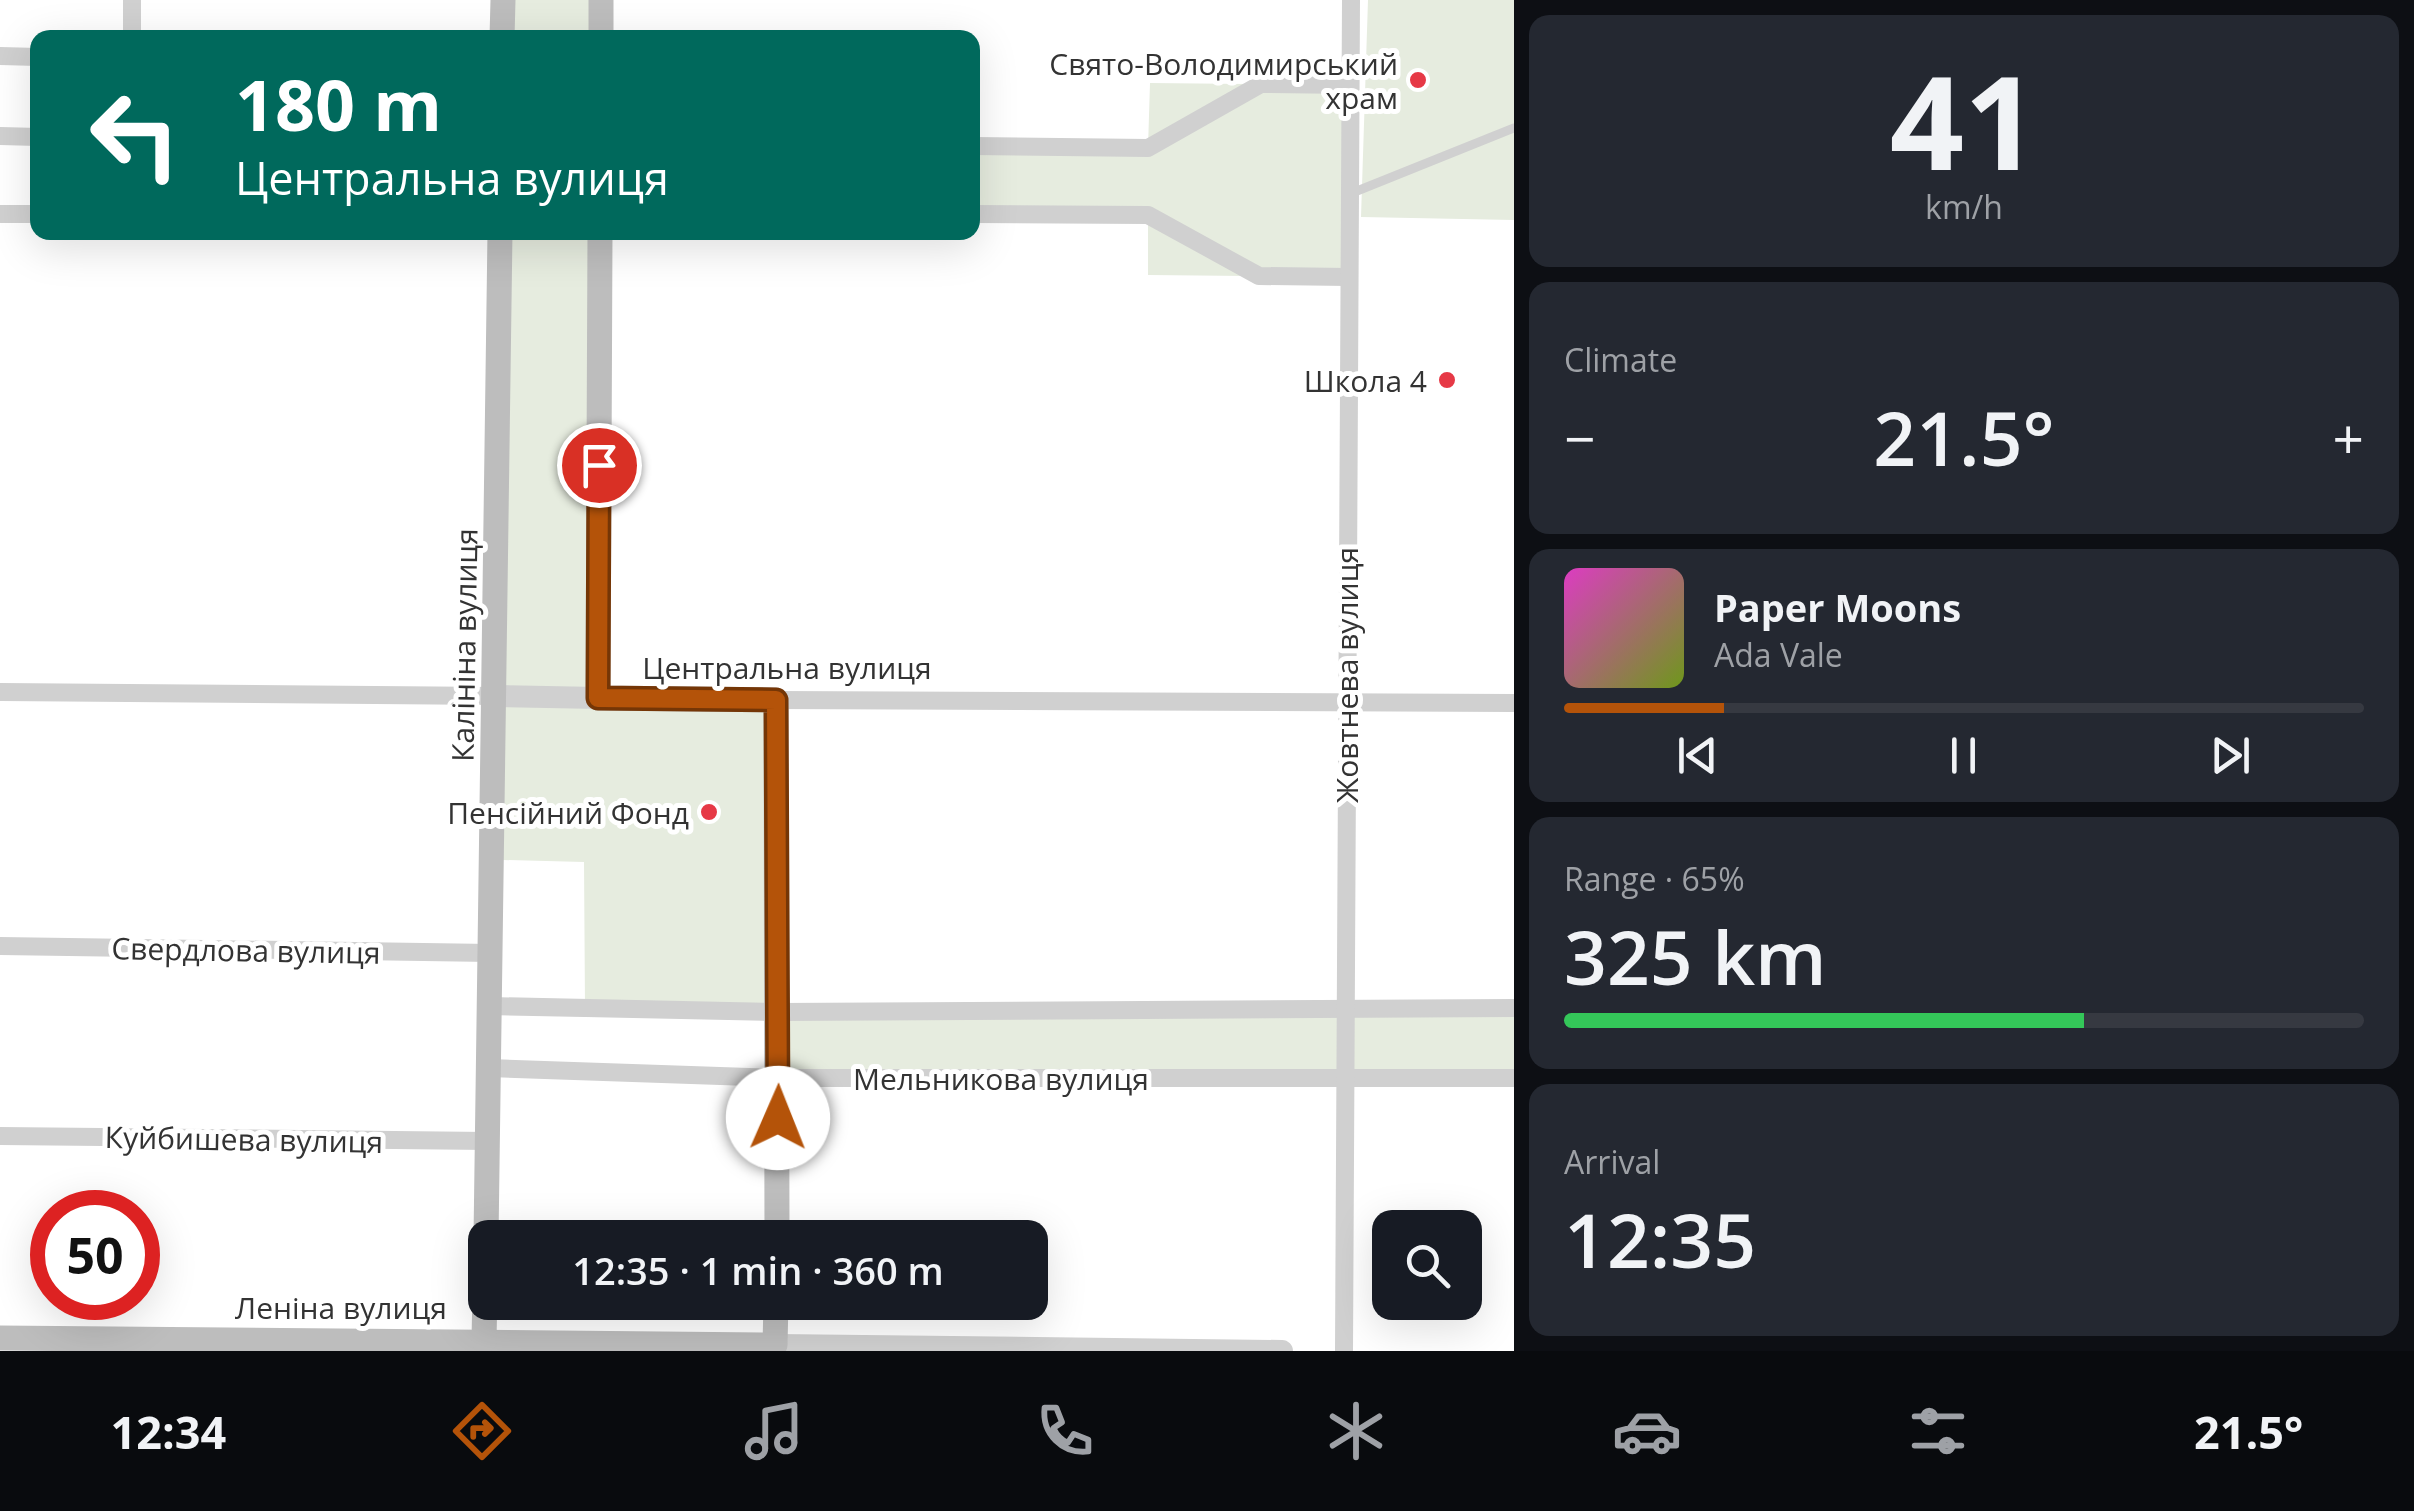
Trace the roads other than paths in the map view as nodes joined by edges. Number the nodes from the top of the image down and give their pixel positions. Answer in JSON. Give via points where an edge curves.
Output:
{"nodes":[{"id":1,"x":132,"y":0,"type":"edge"},
{"id":2,"x":503,"y":0,"type":"edge"},
{"id":3,"x":601,"y":0,"type":"edge"},
{"id":4,"x":1351,"y":0,"type":"edge"},
{"id":5,"x":132,"y":30,"type":"edge"},
{"id":6,"x":502,"y":30,"type":"edge"},
{"id":7,"x":601,"y":30,"type":"edge"},
{"id":8,"x":0,"y":56,"type":"edge"},
{"id":9,"x":30,"y":57,"type":"edge"},
{"id":10,"x":1350,"y":85,"type":"junction"},
{"id":11,"x":1514,"y":128,"type":"edge"},
{"id":12,"x":0,"y":136,"type":"edge"},
{"id":13,"x":30,"y":137,"type":"edge"},
{"id":14,"x":980,"y":146,"type":"edge"},
{"id":15,"x":1349,"y":194,"type":"junction"},
{"id":16,"x":0,"y":214,"type":"edge"},
{"id":17,"x":30,"y":214,"type":"edge"},
{"id":18,"x":980,"y":214,"type":"edge"},
{"id":19,"x":500,"y":240,"type":"edge"},
{"id":20,"x":600,"y":240,"type":"edge"},
{"id":21,"x":1348,"y":277,"type":"junction"},
{"id":22,"x":0,"y":692,"type":"edge"},
{"id":23,"x":496,"y":696,"type":"junction"},
{"id":24,"x":598,"y":698,"type":"junction"},
{"id":25,"x":776,"y":700,"type":"junction"},
{"id":26,"x":1346,"y":702,"type":"junction"},
{"id":27,"x":1514,"y":702,"type":"edge"},
{"id":28,"x":0,"y":946,"type":"edge"},
{"id":29,"x":492,"y":953,"type":"junction"},
{"id":30,"x":490,"y":1006,"type":"junction"},
{"id":31,"x":1344,"y":1008,"type":"junction"},
{"id":32,"x":1514,"y":1008,"type":"edge"},
{"id":33,"x":779,"y":1012,"type":"junction"},
{"id":34,"x":489,"y":1068,"type":"junction"},
{"id":35,"x":778,"y":1078,"type":"junction"},
{"id":36,"x":1344,"y":1078,"type":"junction"},
{"id":37,"x":1514,"y":1078,"type":"edge"},
{"id":38,"x":0,"y":1136,"type":"edge"},
{"id":39,"x":488,"y":1141,"type":"junction"},
{"id":40,"x":486,"y":1220,"type":"edge"},
{"id":41,"x":777,"y":1220,"type":"edge"},
{"id":42,"x":484,"y":1320,"type":"edge"},
{"id":43,"x":776,"y":1320,"type":"edge"},
{"id":44,"x":0,"y":1338,"type":"edge"},
{"id":45,"x":484,"y":1346,"type":"edge"},
{"id":46,"x":776,"y":1348,"type":"edge"},
{"id":47,"x":1282,"y":1351,"type":"edge"},
{"id":48,"x":1344,"y":1351,"type":"edge"}],
"edges":[{"from":1,"to":5,"type":"street"},
{"from":2,"to":6,"type":"main road"},
{"from":3,"to":7,"type":"main road"},
{"from":4,"to":10,"type":"street","name":"Жовтнева вулиця"},
{"from":8,"to":9,"type":"street"},
{"from":10,"to":14,"type":"street","via":[[1261,84],[1148,148]]},
{"from":10,"to":15,"type":"street","name":"Жовтнева вулиця"},
{"from":11,"to":15,"type":"lane"},
{"from":12,"to":13,"type":"street"},
{"from":15,"to":21,"type":"street","name":"Жовтнева вулиця"},
{"from":16,"to":17,"type":"street"},
{"from":18,"to":21,"type":"street","via":[[1148,215],[1259,276]]},
{"from":19,"to":23,"type":"main road","name":"Калініна вулиця"},
{"from":20,"to":24,"type":"main road"},
{"from":21,"to":26,"type":"street","name":"Жовтнева вулиця"},
{"from":22,"to":23,"type":"street","name":"Центральна вулиця"},
{"from":23,"to":24,"type":"street","name":"Центральна вулиця"},
{"from":23,"to":29,"type":"main road","name":"Калініна вулиця"},
{"from":24,"to":25,"type":"main road","name":"Центральна вулиця"},
{"from":25,"to":26,"type":"street","name":"Центральна вулиця"},
{"from":25,"to":33,"type":"main road"},
{"from":26,"to":27,"type":"street","name":"Центральна вулиця"},
{"from":26,"to":31,"type":"street","name":"Жовтнева вулиця"},
{"from":28,"to":29,"type":"street","name":"Свердлова вулиця"},
{"from":29,"to":30,"type":"main road","name":"Калініна вулиця"},
{"from":30,"to":33,"type":"street"},
{"from":30,"to":34,"type":"main road","name":"Калініна вулиця"},
{"from":31,"to":32,"type":"street"},
{"from":31,"to":33,"type":"street"},
{"from":31,"to":36,"type":"street","name":"Жовтнева вулиця"},
{"from":33,"to":35,"type":"main road"},
{"from":34,"to":35,"type":"street","name":"Мельникова вулиця"},
{"from":34,"to":39,"type":"main road","name":"Калініна вулиця"},
{"from":35,"to":36,"type":"street","name":"Мельникова вулиця"},
{"from":35,"to":41,"type":"main road"},
{"from":36,"to":37,"type":"street","name":"Мельникова вулиця"},
{"from":36,"to":48,"type":"street","name":"Жовтнева вулиця"},
{"from":38,"to":39,"type":"street","name":"Куйбишева вулиця"},
{"from":39,"to":40,"type":"main road","name":"Калініна вулиця"},
{"from":42,"to":45,"type":"main road"},
{"from":43,"to":46,"type":"main road"},
{"from":44,"to":45,"type":"main road","name":"Леніна вулиця"},
{"from":45,"to":46,"type":"main road","name":"Леніна вулиця"},
{"from":46,"to":47,"type":"street","name":"Леніна вулиця"}]}
